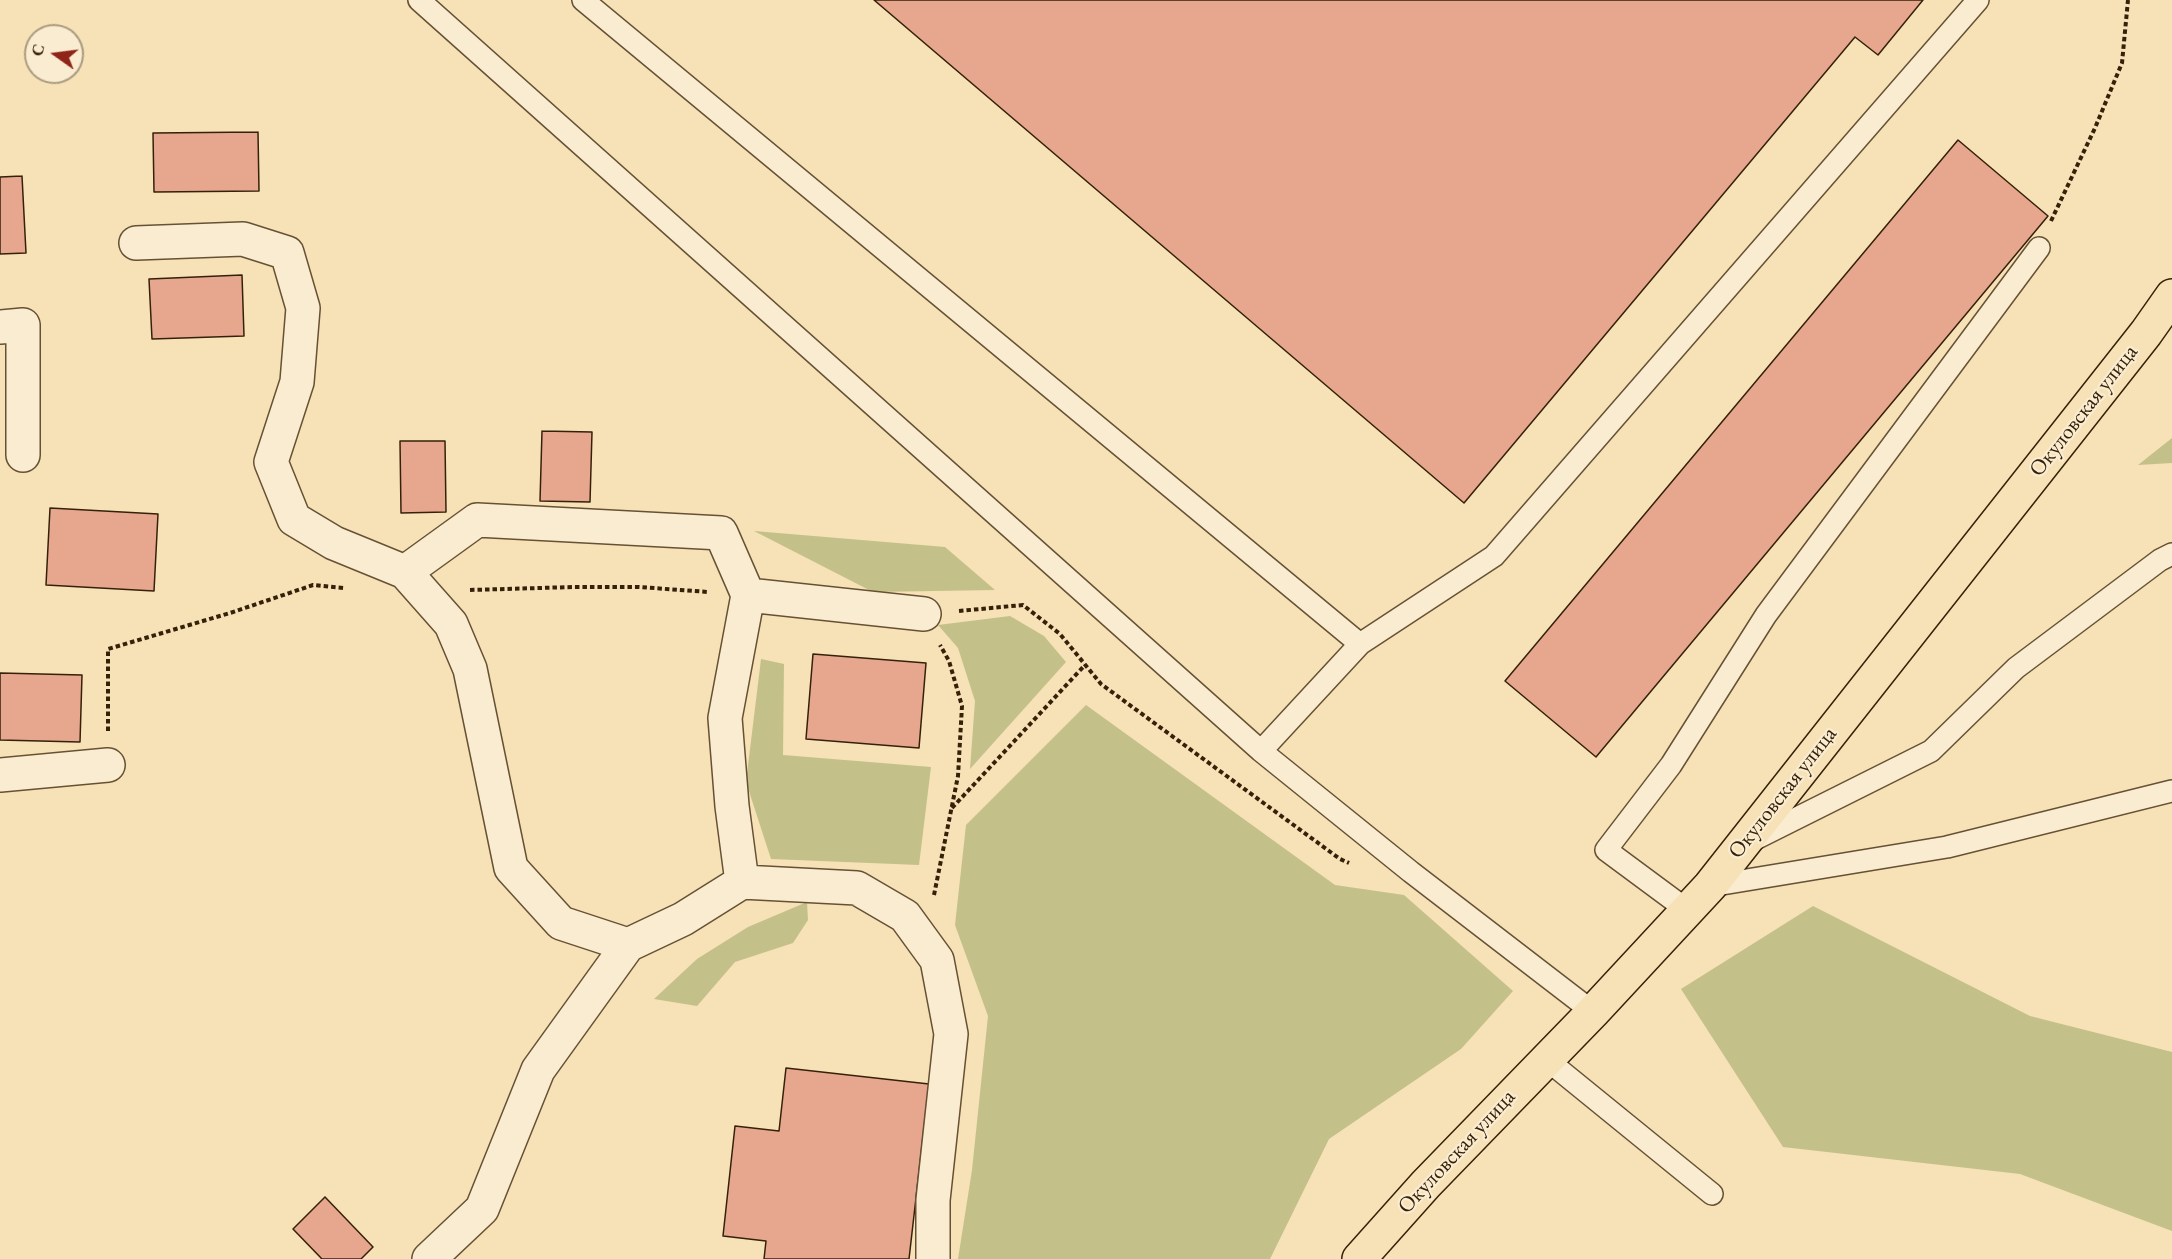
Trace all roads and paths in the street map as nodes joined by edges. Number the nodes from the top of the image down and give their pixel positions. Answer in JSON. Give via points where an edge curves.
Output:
{"nodes":[{"id":1,"x":419,"y":0,"type":"edge"},
{"id":2,"x":583,"y":0,"type":"edge"},
{"id":3,"x":1978,"y":0,"type":"edge"},
{"id":4,"x":2128,"y":0,"type":"edge"},
{"id":5,"x":136,"y":243,"type":"dead end"},
{"id":6,"x":2039,"y":248,"type":"joint"},
{"id":7,"x":2172,"y":296,"type":"edge"},
{"id":8,"x":0,"y":327,"type":"edge"},
{"id":9,"x":23,"y":455,"type":"dead end"},
{"id":10,"x":2172,"y":554,"type":"edge"},
{"id":11,"x":405,"y":572,"type":"junction"},
{"id":12,"x":347,"y":588,"type":"dead end"},
{"id":13,"x":748,"y":595,"type":"junction"},
{"id":14,"x":427,"y":597,"type":"junction"},
{"id":15,"x":924,"y":614,"type":"junction"},
{"id":16,"x":1360,"y":644,"type":"junction"},
{"id":17,"x":1085,"y":665,"type":"junction"},
{"id":18,"x":1261,"y":751,"type":"junction"},
{"id":19,"x":108,"y":765,"type":"joint"},
{"id":20,"x":0,"y":775,"type":"edge"},
{"id":21,"x":2172,"y":791,"type":"edge"},
{"id":22,"x":951,"y":809,"type":"junction"},
{"id":23,"x":1740,"y":847,"type":"junction"},
{"id":24,"x":1358,"y":867,"type":"dead end"},
{"id":25,"x":742,"y":882,"type":"junction"},
{"id":26,"x":1710,"y":886,"type":"junction"},
{"id":27,"x":1687,"y":910,"type":"junction"},
{"id":28,"x":925,"y":943,"type":"junction"},
{"id":29,"x":628,"y":945,"type":"junction"},
{"id":30,"x":1593,"y":1012,"type":"junction"},
{"id":31,"x":1546,"y":1059,"type":"junction"},
{"id":32,"x":1712,"y":1194,"type":"dead end"},
{"id":33,"x":429,"y":1259,"type":"edge"},
{"id":34,"x":933,"y":1259,"type":"edge"},
{"id":35,"x":1359,"y":1259,"type":"edge"}],
"edges":[{"from":1,"to":18,"type":"lane"},
{"from":2,"to":16,"type":"lane"},
{"from":3,"to":16,"type":"lane","via":[[1494,556]]},
{"from":4,"to":6,"type":"path","via":[[2122,63]]},
{"from":5,"to":11,"type":"street","via":[[243,239],[287,253],[303,308],[297,382],[271,462],[294,519],[334,543]]},
{"from":6,"to":27,"type":"lane","via":[[1766,615],[1671,765],[1606,850]]},
{"from":7,"to":23,"type":"main road","name":"Окуловская улица"},
{"from":8,"to":9,"type":"street","via":[[23,325]]},
{"from":10,"to":23,"type":"lane","via":[[2016,668],[1931,751]]},
{"from":11,"to":13,"type":"street","via":[[477,520],[721,534]]},
{"from":11,"to":14,"type":"street"},
{"from":12,"to":19,"type":"path","via":[[313,585],[108,649]]},
{"from":13,"to":14,"type":"path","via":[[574,587],[469,590]]},
{"from":13,"to":15,"type":"street"},
{"from":13,"to":25,"type":"street","via":[[725,718]]},
{"from":14,"to":29,"type":"street","via":[[451,624],[470,669],[511,868],[561,923]]},
{"from":15,"to":17,"type":"path","via":[[1023,605],[1060,634]]},
{"from":15,"to":22,"type":"path","via":[[949,661],[962,706],[958,776]]},
{"from":16,"to":18,"type":"lane"},
{"from":17,"to":22,"type":"path"},
{"from":17,"to":24,"type":"path","via":[[1101,684],[1340,859]]},
{"from":18,"to":30,"type":"lane"},
{"from":19,"to":20,"type":"street"},
{"from":21,"to":26,"type":"lane","via":[[1947,847]]},
{"from":22,"to":28,"type":"path"},
{"from":23,"to":26,"type":"main road","name":"Окуловская улица"},
{"from":25,"to":28,"type":"street","via":[[857,888],[905,916]]},
{"from":25,"to":29,"type":"street"},
{"from":26,"to":27,"type":"main road","name":"Окуловская улица"},
{"from":27,"to":30,"type":"main road","name":"Окуловская улица"},
{"from":28,"to":34,"type":"street","via":[[938,960],[951,1034],[933,1200]]},
{"from":29,"to":33,"type":"street","via":[[538,1070],[482,1209]]},
{"from":30,"to":31,"type":"main road","name":"Окуловская улица"},
{"from":31,"to":32,"type":"lane"},
{"from":31,"to":35,"type":"main road","name":"Окуловская улица"}]}
